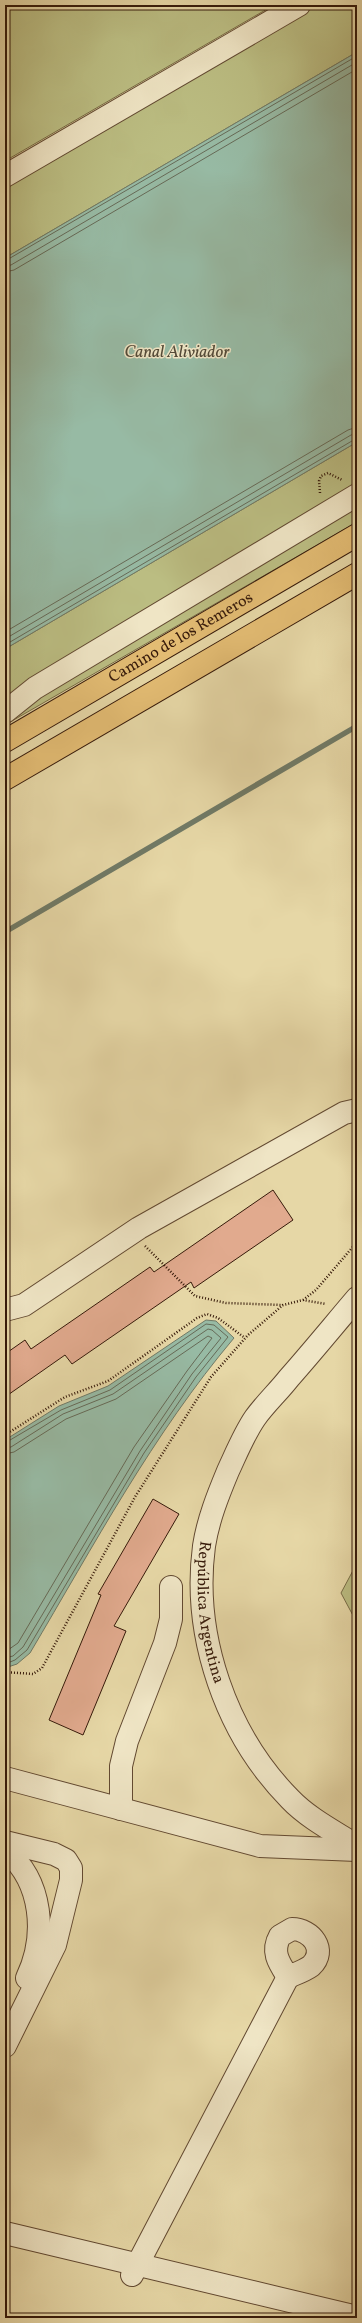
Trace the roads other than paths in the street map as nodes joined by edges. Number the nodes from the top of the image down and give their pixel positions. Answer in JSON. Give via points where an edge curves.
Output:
{"nodes":[{"id":1,"x":299,"y":5,"type":"edge"},
{"id":2,"x":5,"y":176,"type":"edge"},
{"id":3,"x":351,"y":489,"type":"edge"},
{"id":4,"x":357,"y":535,"type":"edge"},
{"id":5,"x":357,"y":574,"type":"edge"},
{"id":6,"x":5,"y":712,"type":"edge"},
{"id":7,"x":5,"y":741,"type":"edge"},
{"id":8,"x":5,"y":779,"type":"edge"},
{"id":9,"x":357,"y":1110,"type":"edge"},
{"id":10,"x":351,"y":1305,"type":"edge"},
{"id":11,"x":5,"y":1310,"type":"edge"},
{"id":12,"x":171,"y":1587,"type":"dead end"},
{"id":13,"x":5,"y":1778,"type":"edge"},
{"id":14,"x":121,"y":1809,"type":"junction"},
{"id":15,"x":5,"y":1842,"type":"edge"},
{"id":16,"x":357,"y":1846,"type":"edge"},
{"id":17,"x":5,"y":1850,"type":"edge"},
{"id":18,"x":357,"y":1850,"type":"edge"},
{"id":19,"x":288,"y":1977,"type":"dead end"},
{"id":20,"x":5,"y":2022,"type":"edge"},
{"id":21,"x":5,"y":2046,"type":"edge"},
{"id":22,"x":5,"y":2233,"type":"edge"},
{"id":23,"x":5,"y":2244,"type":"edge"},
{"id":24,"x":135,"y":2270,"type":"junction"},
{"id":25,"x":357,"y":2317,"type":"edge"},
{"id":26,"x":308,"y":2318,"type":"edge"}],
"edges":[{"from":1,"to":2,"type":"street"},
{"from":3,"to":6,"type":"street","via":[[35,688]]},
{"from":4,"to":7,"type":"main road","name":"Camino de los Remeros"},
{"from":5,"to":8,"type":"main road","name":"Camino de los Remeros"},
{"from":9,"to":11,"type":"street","via":[[344,1113],[132,1233],[24,1305]]},
{"from":10,"to":16,"type":"street","name":"República Argentina","via":[[255,1419],[234,1458],[219,1492],[204,1544],[202,1611],[220,1687],[235,1722],[258,1762],[290,1800]]},
{"from":12,"to":14,"type":"street","via":[[171,1619],[165,1643],[126,1741],[121,1766]]},
{"from":13,"to":14,"type":"street"},
{"from":14,"to":18,"type":"street","via":[[260,1846]]},
{"from":15,"to":21,"type":"street","via":[[54,1854],[66,1860],[71,1868],[71,1880],[55,1945]]},
{"from":17,"to":20,"type":"street","via":[[16,1860],[33,1890],[38,1902],[39,1919],[32,1968]]},
{"from":19,"to":24,"type":"street"},
{"from":22,"to":24,"type":"street"},
{"from":23,"to":24,"type":"street"},
{"from":24,"to":25,"type":"street"},
{"from":24,"to":26,"type":"street"}]}
